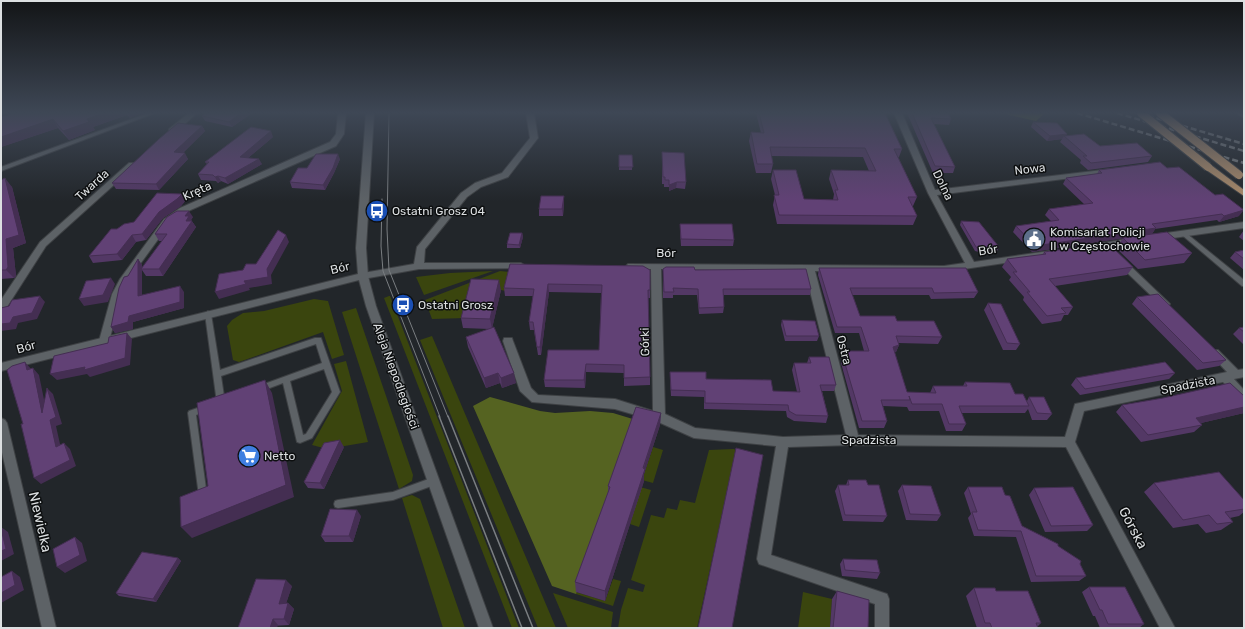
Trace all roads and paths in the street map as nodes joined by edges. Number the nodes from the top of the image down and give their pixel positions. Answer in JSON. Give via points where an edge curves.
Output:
{"nodes":[{"id":1,"x":73,"y":142,"type":"edge"},
{"id":2,"x":334,"y":142,"type":"edge"},
{"id":3,"x":369,"y":142,"type":"edge"},
{"id":4,"x":531,"y":142,"type":"edge"},
{"id":5,"x":910,"y":142,"type":"edge"},
{"id":6,"x":1177,"y":142,"type":"edge"},
{"id":7,"x":1197,"y":142,"type":"edge"},
{"id":8,"x":136,"y":162,"type":"edge"},
{"id":9,"x":1,"y":169,"type":"edge"},
{"id":10,"x":1116,"y":170,"type":"edge"},
{"id":11,"x":1241,"y":177,"type":"edge"},
{"id":12,"x":932,"y":193,"type":"junction"},
{"id":13,"x":1244,"y":194,"type":"edge"},
{"id":14,"x":1244,"y":225,"type":"edge"},
{"id":15,"x":1184,"y":234,"type":"junction"},
{"id":16,"x":1105,"y":245,"type":"junction"},
{"id":17,"x":1089,"y":248,"type":"edge"},
{"id":18,"x":1066,"y":251,"type":"edge"},
{"id":19,"x":971,"y":265,"type":"junction"},
{"id":20,"x":419,"y":266,"type":"junction"},
{"id":21,"x":528,"y":266,"type":"edge"},
{"id":22,"x":624,"y":266,"type":"edge"},
{"id":23,"x":656,"y":266,"type":"junction"},
{"id":24,"x":809,"y":267,"type":"junction"},
{"id":25,"x":363,"y":276,"type":"junction"},
{"id":26,"x":1244,"y":284,"type":"edge"},
{"id":27,"x":1,"y":308,"type":"edge"},
{"id":28,"x":1170,"y":310,"type":"edge"},
{"id":29,"x":208,"y":314,"type":"junction"},
{"id":30,"x":104,"y":341,"type":"junction"},
{"id":31,"x":508,"y":341,"type":"dead end"},
{"id":32,"x":1209,"y":348,"type":"edge"},
{"id":33,"x":326,"y":365,"type":"junction"},
{"id":34,"x":1,"y":367,"type":"edge"},
{"id":35,"x":217,"y":374,"type":"junction"},
{"id":36,"x":1235,"y":375,"type":"edge"},
{"id":37,"x":286,"y":379,"type":"junction"},
{"id":38,"x":250,"y":392,"type":"edge"},
{"id":39,"x":1244,"y":396,"type":"edge"},
{"id":40,"x":659,"y":417,"type":"junction"},
{"id":41,"x":1,"y":423,"type":"edge"},
{"id":42,"x":853,"y":440,"type":"junction"},
{"id":43,"x":783,"y":442,"type":"junction"},
{"id":44,"x":1069,"y":442,"type":"junction"},
{"id":45,"x":434,"y":481,"type":"junction"},
{"id":46,"x":203,"y":498,"type":"edge"},
{"id":47,"x":338,"y":504,"type":"dead end"},
{"id":48,"x":49,"y":628,"type":"edge"},
{"id":49,"x":486,"y":628,"type":"edge"},
{"id":50,"x":882,"y":628,"type":"edge"},
{"id":51,"x":1168,"y":628,"type":"edge"}],
"edges":[{"from":1,"to":9,"type":"lane"},
{"from":2,"to":30,"type":"street","name":"Kręta","via":[[182,210],[167,221],[123,281]]},
{"from":3,"to":25,"type":"street","name":"Aleja Niepodległości","via":[[361,242]]},
{"from":4,"to":20,"type":"street","via":[[505,175],[478,185],[464,195],[420,249]]},
{"from":5,"to":12,"type":"street","name":"Dolna"},
{"from":6,"to":13,"type":"main road","bridge":true},
{"from":7,"to":11,"type":"main road","bridge":true},
{"from":8,"to":27,"type":"street","name":"Twarda","via":[[43,244]]},
{"from":10,"to":12,"type":"street","name":"Nowa"},
{"from":12,"to":19,"type":"street","name":"Dolna"},
{"from":14,"to":15,"type":"street"},
{"from":15,"to":16,"type":"street"},
{"from":15,"to":26,"type":"lane"},
{"from":16,"to":17,"type":"street"},
{"from":16,"to":28,"type":"street"},
{"from":18,"to":19,"type":"street","name":"Bór"},
{"from":19,"to":24,"type":"street","name":"Bór","via":[[944,269]]},
{"from":20,"to":21,"type":"street","name":"Bór"},
{"from":20,"to":25,"type":"street","name":"Bór"},
{"from":22,"to":23,"type":"street","name":"Bór"},
{"from":23,"to":24,"type":"street","name":"Bór"},
{"from":23,"to":40,"type":"street","name":"Górki"},
{"from":24,"to":42,"type":"street","name":"Ostra"},
{"from":25,"to":29,"type":"street","name":"Bór"},
{"from":25,"to":45,"type":"street","name":"Aleja Niepodległości","via":[[371,306]]},
{"from":29,"to":30,"type":"street","name":"Bór"},
{"from":29,"to":35,"type":"lane"},
{"from":30,"to":34,"type":"street","name":"Bór"},
{"from":31,"to":40,"type":"street","name":"Spadzista","via":[[526,391],[536,400],[615,404]]},
{"from":32,"to":36,"type":"street"},
{"from":33,"to":35,"type":"lane","via":[[318,340]]},
{"from":33,"to":37,"type":"lane"},
{"from":33,"to":37,"type":"lane","via":[[336,392],[310,436],[300,440]]},
{"from":35,"to":46,"type":"lane","via":[[225,401],[192,413]]},
{"from":36,"to":39,"type":"street"},
{"from":36,"to":44,"type":"street","name":"Spadzista","via":[[1079,407]]},
{"from":37,"to":38,"type":"lane"},
{"from":40,"to":43,"type":"street","name":"Spadzista","via":[[694,433]]},
{"from":41,"to":48,"type":"street","name":"Niewielka"},
{"from":42,"to":43,"type":"street","name":"Spadzista"},
{"from":42,"to":44,"type":"street","name":"Spadzista"},
{"from":43,"to":50,"type":"street","via":[[764,559],[882,598]]},
{"from":44,"to":51,"type":"street","name":"Górska"},
{"from":45,"to":47,"type":"lane","via":[[393,496]]},
{"from":45,"to":49,"type":"street","name":"Aleja Niepodległości"}]}
